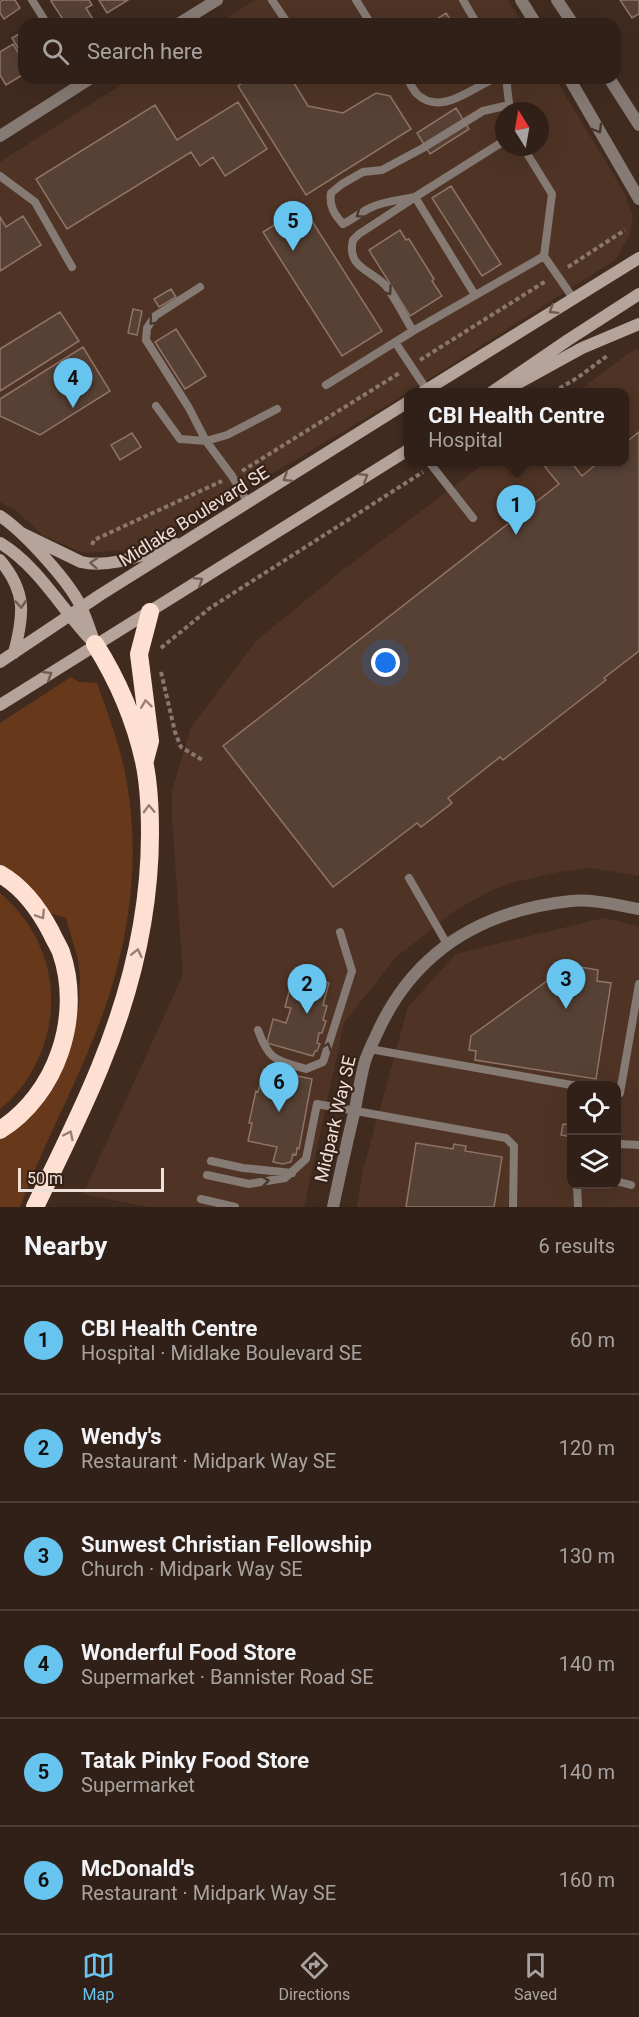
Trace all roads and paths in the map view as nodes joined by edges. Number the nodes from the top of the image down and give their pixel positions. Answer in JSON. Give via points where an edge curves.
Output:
{"nodes":[{"id":1,"x":32,"y":0,"type":"edge"},
{"id":2,"x":217,"y":0,"type":"edge"},
{"id":3,"x":272,"y":0,"type":"edge"},
{"id":4,"x":356,"y":0,"type":"edge"},
{"id":5,"x":463,"y":0,"type":"edge"},
{"id":6,"x":521,"y":0,"type":"edge"},
{"id":7,"x":557,"y":0,"type":"edge"},
{"id":8,"x":43,"y":18,"type":"edge"},
{"id":9,"x":188,"y":18,"type":"edge"},
{"id":10,"x":284,"y":18,"type":"edge"},
{"id":11,"x":367,"y":18,"type":"edge"},
{"id":12,"x":474,"y":18,"type":"edge"},
{"id":13,"x":532,"y":18,"type":"edge"},
{"id":14,"x":569,"y":18,"type":"edge"},
{"id":15,"x":79,"y":84,"type":"edge"},
{"id":16,"x":411,"y":84,"type":"edge"},
{"id":17,"x":481,"y":84,"type":"edge"},
{"id":18,"x":507,"y":84,"type":"edge"},
{"id":19,"x":572,"y":84,"type":"edge"},
{"id":20,"x":613,"y":84,"type":"edge"},
{"id":21,"x":509,"y":102,"type":"edge"},
{"id":22,"x":495,"y":110,"type":"edge"},
{"id":23,"x":639,"y":125,"type":"edge"},
{"id":24,"x":0,"y":136,"type":"edge"},
{"id":25,"x":495,"y":147,"type":"edge"},
{"id":26,"x":529,"y":156,"type":"edge"},
{"id":27,"x":0,"y":176,"type":"edge"},
{"id":28,"x":415,"y":197,"type":"junction"},
{"id":29,"x":639,"y":199,"type":"edge"},
{"id":30,"x":625,"y":230,"type":"dead end"},
{"id":31,"x":544,"y":256,"type":"junction"},
{"id":32,"x":639,"y":258,"type":"edge"},
{"id":33,"x":72,"y":267,"type":"dead end"},
{"id":34,"x":557,"y":274,"type":"junction"},
{"id":35,"x":200,"y":287,"type":"dead end"},
{"id":36,"x":639,"y":294,"type":"edge"},
{"id":37,"x":475,"y":295,"type":"junction"},
{"id":38,"x":573,"y":298,"type":"junction"},
{"id":39,"x":639,"y":324,"type":"edge"},
{"id":40,"x":413,"y":331,"type":"junction"},
{"id":41,"x":395,"y":342,"type":"junction"},
{"id":42,"x":609,"y":354,"type":"dead end"},
{"id":43,"x":411,"y":367,"type":"junction"},
{"id":44,"x":326,"y":385,"type":"dead end"},
{"id":45,"x":423,"y":388,"type":"edge"},
{"id":46,"x":430,"y":388,"type":"edge"},
{"id":47,"x":499,"y":388,"type":"edge"},
{"id":48,"x":510,"y":388,"type":"edge"},
{"id":49,"x":561,"y":388,"type":"edge"},
{"id":50,"x":156,"y":405,"type":"dead end"},
{"id":51,"x":404,"y":405,"type":"edge"},
{"id":52,"x":277,"y":410,"type":"dead end"},
{"id":53,"x":206,"y":441,"type":"junction"},
{"id":54,"x":404,"y":453,"type":"edge"},
{"id":55,"x":428,"y":466,"type":"edge"},
{"id":56,"x":433,"y":466,"type":"edge"},
{"id":57,"x":232,"y":476,"type":"junction"},
{"id":58,"x":248,"y":503,"type":"junction"},
{"id":59,"x":0,"y":516,"type":"edge"},
{"id":60,"x":473,"y":518,"type":"dead end"},
{"id":61,"x":21,"y":533,"type":"junction"},
{"id":62,"x":191,"y":540,"type":"junction"},
{"id":63,"x":0,"y":543,"type":"edge"},
{"id":64,"x":92,"y":545,"type":"dead end"},
{"id":65,"x":0,"y":561,"type":"edge"},
{"id":66,"x":82,"y":608,"type":"junction"},
{"id":67,"x":150,"y":612,"type":"junction"},
{"id":68,"x":69,"y":616,"type":"junction"},
{"id":69,"x":95,"y":644,"type":"junction"},
{"id":70,"x":14,"y":653,"type":"junction"},
{"id":71,"x":153,"y":654,"type":"dead end"},
{"id":72,"x":0,"y":662,"type":"edge"},
{"id":73,"x":159,"y":667,"type":"dead end"},
{"id":74,"x":0,"y":705,"type":"edge"},
{"id":75,"x":204,"y":761,"type":"dead end"},
{"id":76,"x":144,"y":762,"type":"junction"},
{"id":77,"x":0,"y":874,"type":"edge"},
{"id":78,"x":409,"y":878,"type":"dead end"},
{"id":79,"x":639,"y":909,"type":"edge"},
{"id":80,"x":340,"y":932,"type":"dead end"},
{"id":81,"x":447,"y":944,"type":"junction"},
{"id":82,"x":639,"y":984,"type":"edge"},
{"id":83,"x":258,"y":1030,"type":"dead end"},
{"id":84,"x":370,"y":1049,"type":"junction"},
{"id":85,"x":567,"y":1084,"type":"edge"},
{"id":86,"x":621,"y":1087,"type":"edge"},
{"id":87,"x":354,"y":1110,"type":"junction"},
{"id":88,"x":0,"y":1130,"type":"edge"},
{"id":89,"x":621,"y":1144,"type":"edge"},
{"id":90,"x":639,"y":1145,"type":"edge"},
{"id":91,"x":211,"y":1161,"type":"dead end"},
{"id":92,"x":292,"y":1173,"type":"junction"},
{"id":93,"x":207,"y":1175,"type":"dead end"},
{"id":94,"x":621,"y":1182,"type":"edge"},
{"id":95,"x":631,"y":1185,"type":"dead end"},
{"id":96,"x":577,"y":1189,"type":"edge"},
{"id":97,"x":201,"y":1199,"type":"dead end"},
{"id":98,"x":35,"y":1207,"type":"edge"},
{"id":99,"x":235,"y":1207,"type":"edge"},
{"id":100,"x":333,"y":1207,"type":"edge"},
{"id":101,"x":513,"y":1207,"type":"edge"},
{"id":102,"x":578,"y":1207,"type":"edge"}],
"edges":[{"from":1,"to":8,"type":"lane"},
{"from":2,"to":9,"type":"street"},
{"from":3,"to":10,"type":"lane"},
{"from":4,"to":11,"type":"lane"},
{"from":5,"to":12,"type":"lane"},
{"from":6,"to":13,"type":"street"},
{"from":7,"to":14,"type":"street"},
{"from":15,"to":24,"type":"street"},
{"from":16,"to":17,"type":"lane","via":[[418,95],[435,104],[453,101]]},
{"from":18,"to":21,"type":"lane"},
{"from":19,"to":29,"type":"street","one_way":true},
{"from":20,"to":23,"type":"street"},
{"from":28,"to":22,"type":"lane","one_way":true,"via":[[384,202],[343,224],[330,202],[331,193],[363,172],[382,170],[483,111]]},
{"from":25,"to":28,"type":"lane"},
{"from":26,"to":31,"type":"lane","via":[[552,194]]},
{"from":27,"to":33,"type":"lane","via":[[35,202]]},
{"from":28,"to":37,"type":"lane"},
{"from":28,"to":40,"type":"lane","one_way":true,"via":[[359,234],[351,244],[356,263],[386,287]]},
{"from":30,"to":34,"type":"path"},
{"from":31,"to":34,"type":"lane"},
{"from":31,"to":37,"type":"lane"},
{"from":32,"to":38,"type":"street"},
{"from":34,"to":38,"type":"lane"},
{"from":34,"to":43,"type":"path"},
{"from":35,"to":53,"type":"lane","one_way":true,"via":[[156,316],[147,328],[146,340]]},
{"from":36,"to":47,"type":"street"},
{"from":37,"to":40,"type":"lane"},
{"from":38,"to":46,"type":"street","one_way":true},
{"from":39,"to":48,"type":"street","via":[[582,348]]},
{"from":40,"to":41,"type":"lane"},
{"from":41,"to":43,"type":"lane"},
{"from":41,"to":44,"type":"lane"},
{"from":42,"to":49,"type":"path"},
{"from":43,"to":45,"type":"lane"},
{"from":43,"to":57,"type":"path"},
{"from":50,"to":53,"type":"lane","via":[[180,439]]},
{"from":51,"to":58,"type":"street","name":"Midlake Boulevard SE","one_way":true},
{"from":52,"to":53,"type":"lane"},
{"from":53,"to":57,"type":"lane"},
{"from":67,"to":54,"type":"street","one_way":true},
{"from":55,"to":71,"type":"path","via":[[210,608]]},
{"from":56,"to":60,"type":"lane"},
{"from":57,"to":58,"type":"lane"},
{"from":57,"to":64,"type":"path","via":[[94,540]]},
{"from":58,"to":62,"type":"street","name":"Midlake Boulevard SE"},
{"from":59,"to":61,"type":"street"},
{"from":62,"to":61,"type":"street","one_way":true,"via":[[112,563],[90,564]]},
{"from":61,"to":66,"type":"street"},
{"from":62,"to":66,"type":"street","name":"Midlake Boulevard SE"},
{"from":63,"to":68,"type":"street","via":[[35,571]]},
{"from":65,"to":70,"type":"street","one_way":true,"via":[[16,583],[21,601]]},
{"from":66,"to":68,"type":"street","name":"Midlake Boulevard SE"},
{"from":66,"to":69,"type":"street"},
{"from":67,"to":69,"type":"street"},
{"from":76,"to":67,"type":"highway","one_way":true,"via":[[150,741],[139,654]]},
{"from":68,"to":69,"type":"street"},
{"from":68,"to":70,"type":"street","name":"Midlake Boulevard SE"},
{"from":74,"to":69,"type":"street","one_way":true},
{"from":69,"to":76,"type":"highway","via":[[132,722]]},
{"from":70,"to":72,"type":"street","name":"Midlake Boulevard SE"},
{"from":73,"to":75,"type":"path","via":[[181,747]]},
{"from":98,"to":76,"type":"highway","one_way":true,"via":[[100,1068],[136,956],[150,871],[150,805]]},
{"from":77,"to":88,"type":"highway","one_way":true,"via":[[21,890],[45,920],[61,952],[68,1006],[61,1051],[50,1077],[25,1109]]},
{"from":78,"to":81,"type":"lane"},
{"from":79,"to":81,"type":"street","name":"Midpark Way SE","via":[[573,901],[520,910],[491,920]]},
{"from":83,"to":80,"type":"lane","one_way":true,"via":[[264,1048],[275,1060],[306,1069],[323,1062],[352,971]]},
{"from":81,"to":84,"type":"street","name":"Midpark Way SE","via":[[411,977]]},
{"from":82,"to":86,"type":"lane"},
{"from":84,"to":85,"type":"lane"},
{"from":84,"to":87,"type":"street","name":"Midpark Way SE"},
{"from":87,"to":92,"type":"lane","via":[[317,1104],[306,1159]]},
{"from":87,"to":100,"type":"street","name":"Midpark Way SE"},
{"from":87,"to":101,"type":"lane","via":[[506,1138],[514,1146]]},
{"from":89,"to":90,"type":"lane"},
{"from":91,"to":92,"type":"lane"},
{"from":93,"to":92,"type":"lane","one_way":true,"via":[[249,1184],[285,1178]]},
{"from":94,"to":95,"type":"lane"},
{"from":96,"to":102,"type":"lane"},
{"from":97,"to":99,"type":"lane"}]}
